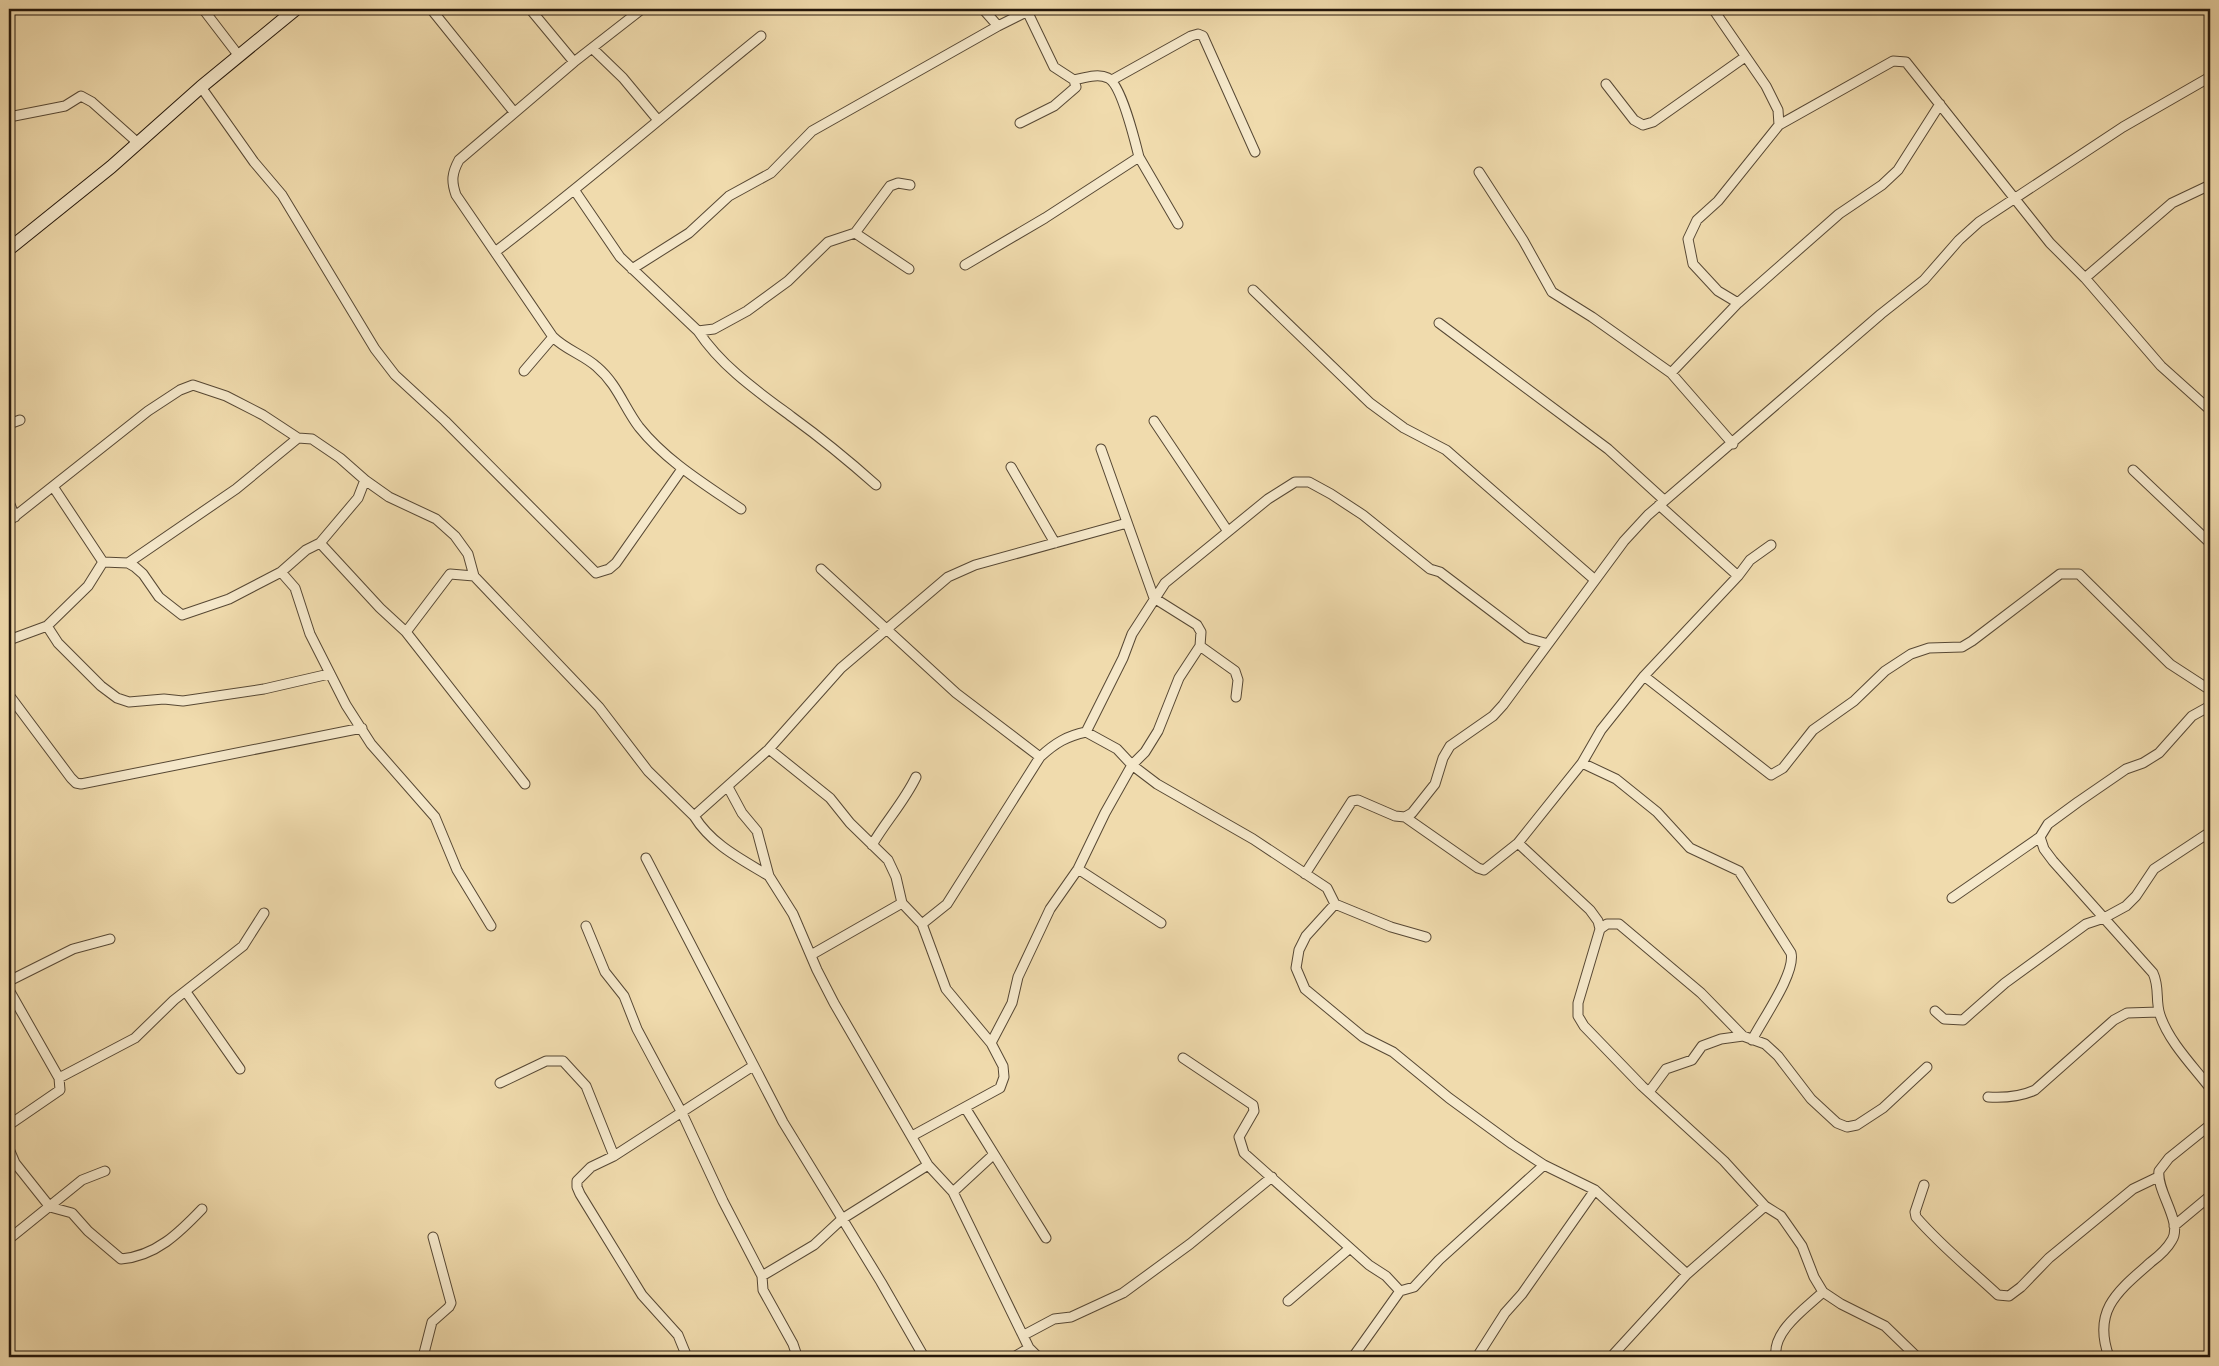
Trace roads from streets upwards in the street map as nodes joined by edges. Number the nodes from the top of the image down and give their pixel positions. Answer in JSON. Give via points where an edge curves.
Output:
{"nodes":[{"id":1,"x":203,"y":9,"type":"edge"},
{"id":2,"x":296,"y":9,"type":"edge"},
{"id":3,"x":431,"y":9,"type":"edge"},
{"id":4,"x":530,"y":9,"type":"edge"},
{"id":5,"x":642,"y":9,"type":"edge"},
{"id":6,"x":983,"y":9,"type":"edge"},
{"id":7,"x":1666,"y":9,"type":"edge"},
{"id":8,"x":1674,"y":9,"type":"edge"},
{"id":9,"x":1713,"y":9,"type":"edge"},
{"id":10,"x":1030,"y":10,"type":"edge"},
{"id":11,"x":998,"y":26,"type":"junction"},
{"id":12,"x":761,"y":36,"type":"dead end"},
{"id":13,"x":592,"y":48,"type":"junction"},
{"id":14,"x":239,"y":56,"type":"junction"},
{"id":15,"x":1745,"y":57,"type":"junction"},
{"id":16,"x":574,"y":62,"type":"junction"},
{"id":17,"x":2210,"y":76,"type":"edge"},
{"id":18,"x":1074,"y":80,"type":"junction"},
{"id":19,"x":1112,"y":80,"type":"junction"},
{"id":20,"x":1606,"y":84,"type":"dead end"},
{"id":21,"x":201,"y":87,"type":"junction"},
{"id":22,"x":1940,"y":104,"type":"junction"},
{"id":23,"x":514,"y":112,"type":"junction"},
{"id":24,"x":9,"y":117,"type":"edge"},
{"id":25,"x":657,"y":119,"type":"junction"},
{"id":26,"x":1020,"y":123,"type":"dead end"},
{"id":27,"x":1779,"y":125,"type":"junction"},
{"id":28,"x":138,"y":143,"type":"junction"},
{"id":29,"x":1255,"y":152,"type":"dead end"},
{"id":30,"x":1139,"y":157,"type":"junction"},
{"id":31,"x":1479,"y":172,"type":"dead end"},
{"id":32,"x":910,"y":185,"type":"dead end"},
{"id":33,"x":2210,"y":185,"type":"edge"},
{"id":34,"x":576,"y":191,"type":"junction"},
{"id":35,"x":2014,"y":199,"type":"junction"},
{"id":36,"x":1178,"y":224,"type":"dead end"},
{"id":37,"x":855,"y":233,"type":"junction"},
{"id":38,"x":9,"y":249,"type":"edge"},
{"id":39,"x":495,"y":252,"type":"junction"},
{"id":40,"x":965,"y":265,"type":"dead end"},
{"id":41,"x":632,"y":269,"type":"junction"},
{"id":42,"x":908,"y":269,"type":"dead end"},
{"id":43,"x":2085,"y":278,"type":"junction"},
{"id":44,"x":1253,"y":290,"type":"dead end"},
{"id":45,"x":1738,"y":303,"type":"junction"},
{"id":46,"x":1439,"y":323,"type":"dead end"},
{"id":47,"x":698,"y":331,"type":"junction"},
{"id":48,"x":553,"y":337,"type":"junction"},
{"id":49,"x":524,"y":371,"type":"dead end"},
{"id":50,"x":1671,"y":374,"type":"junction"},
{"id":51,"x":2210,"y":410,"type":"edge"},
{"id":52,"x":20,"y":420,"type":"dead end"},
{"id":53,"x":1154,"y":421,"type":"dead end"},
{"id":54,"x":9,"y":424,"type":"edge"},
{"id":55,"x":298,"y":438,"type":"junction"},
{"id":56,"x":1733,"y":444,"type":"junction"},
{"id":57,"x":1101,"y":449,"type":"dead end"},
{"id":58,"x":1012,"y":467,"type":"dead end"},
{"id":59,"x":682,"y":468,"type":"junction"},
{"id":60,"x":2133,"y":470,"type":"dead end"},
{"id":61,"x":365,"y":480,"type":"junction"},
{"id":62,"x":876,"y":485,"type":"dead end"},
{"id":63,"x":54,"y":488,"type":"junction"},
{"id":64,"x":9,"y":502,"type":"edge"},
{"id":65,"x":1662,"y":502,"type":"junction"},
{"id":66,"x":740,"y":510,"type":"dead end"},
{"id":67,"x":12,"y":519,"type":"edge"},
{"id":68,"x":1127,"y":523,"type":"junction"},
{"id":69,"x":1227,"y":530,"type":"junction"},
{"id":70,"x":320,"y":543,"type":"junction"},
{"id":71,"x":1054,"y":543,"type":"junction"},
{"id":72,"x":2210,"y":543,"type":"edge"},
{"id":73,"x":1771,"y":545,"type":"dead end"},
{"id":74,"x":103,"y":562,"type":"junction"},
{"id":75,"x":128,"y":563,"type":"junction"},
{"id":76,"x":821,"y":569,"type":"dead end"},
{"id":77,"x":281,"y":572,"type":"junction"},
{"id":78,"x":474,"y":576,"type":"junction"},
{"id":79,"x":1738,"y":576,"type":"junction"},
{"id":80,"x":1595,"y":580,"type":"junction"},
{"id":81,"x":1154,"y":598,"type":"junction"},
{"id":82,"x":47,"y":626,"type":"junction"},
{"id":83,"x":887,"y":629,"type":"junction"},
{"id":84,"x":406,"y":632,"type":"junction"},
{"id":85,"x":9,"y":640,"type":"edge"},
{"id":86,"x":1548,"y":644,"type":"junction"},
{"id":87,"x":1200,"y":646,"type":"junction"},
{"id":88,"x":329,"y":674,"type":"junction"},
{"id":89,"x":1644,"y":676,"type":"junction"},
{"id":90,"x":2210,"y":690,"type":"edge"},
{"id":91,"x":9,"y":695,"type":"edge"},
{"id":92,"x":1236,"y":697,"type":"dead end"},
{"id":93,"x":2210,"y":706,"type":"edge"},
{"id":94,"x":362,"y":728,"type":"junction"},
{"id":95,"x":1086,"y":732,"type":"junction"},
{"id":96,"x":769,"y":749,"type":"junction"},
{"id":97,"x":1040,"y":756,"type":"junction"},
{"id":98,"x":1582,"y":763,"type":"junction"},
{"id":99,"x":1132,"y":766,"type":"junction"},
{"id":100,"x":916,"y":777,"type":"dead end"},
{"id":101,"x":525,"y":784,"type":"dead end"},
{"id":102,"x":728,"y":787,"type":"junction"},
{"id":103,"x":694,"y":816,"type":"junction"},
{"id":104,"x":1405,"y":817,"type":"junction"},
{"id":105,"x":2210,"y":832,"type":"edge"},
{"id":106,"x":2040,"y":837,"type":"junction"},
{"id":107,"x":1518,"y":842,"type":"junction"},
{"id":108,"x":872,"y":845,"type":"junction"},
{"id":109,"x":646,"y":858,"type":"dead end"},
{"id":110,"x":1078,"y":869,"type":"junction"},
{"id":111,"x":1305,"y":874,"type":"junction"},
{"id":112,"x":769,"y":876,"type":"junction"},
{"id":113,"x":1952,"y":898,"type":"dead end"},
{"id":114,"x":902,"y":903,"type":"junction"},
{"id":115,"x":1334,"y":904,"type":"junction"},
{"id":116,"x":264,"y":912,"type":"dead end"},
{"id":117,"x":2104,"y":918,"type":"junction"},
{"id":118,"x":1161,"y":923,"type":"dead end"},
{"id":119,"x":922,"y":924,"type":"junction"},
{"id":120,"x":491,"y":926,"type":"dead end"},
{"id":121,"x":586,"y":926,"type":"dead end"},
{"id":122,"x":1600,"y":929,"type":"junction"},
{"id":123,"x":1426,"y":937,"type":"dead end"},
{"id":124,"x":110,"y":939,"type":"dead end"},
{"id":125,"x":811,"y":955,"type":"junction"},
{"id":126,"x":9,"y":981,"type":"edge"},
{"id":127,"x":9,"y":990,"type":"edge"},
{"id":128,"x":186,"y":992,"type":"junction"},
{"id":129,"x":1935,"y":1011,"type":"dead end"},
{"id":130,"x":2159,"y":1012,"type":"junction"},
{"id":131,"x":1743,"y":1036,"type":"junction"},
{"id":132,"x":1752,"y":1040,"type":"junction"},
{"id":133,"x":991,"y":1043,"type":"junction"},
{"id":134,"x":1183,"y":1058,"type":"dead end"},
{"id":135,"x":753,"y":1066,"type":"junction"},
{"id":136,"x":1927,"y":1067,"type":"dead end"},
{"id":137,"x":240,"y":1069,"type":"dead end"},
{"id":138,"x":59,"y":1078,"type":"junction"},
{"id":139,"x":500,"y":1083,"type":"dead end"},
{"id":140,"x":2210,"y":1088,"type":"edge"},
{"id":141,"x":1649,"y":1092,"type":"junction"},
{"id":142,"x":1988,"y":1097,"type":"dead end"},
{"id":143,"x":966,"y":1109,"type":"junction"},
{"id":144,"x":682,"y":1113,"type":"junction"},
{"id":145,"x":2210,"y":1125,"type":"edge"},
{"id":146,"x":9,"y":1126,"type":"edge"},
{"id":147,"x":912,"y":1136,"type":"junction"},
{"id":148,"x":9,"y":1149,"type":"edge"},
{"id":149,"x":993,"y":1155,"type":"junction"},
{"id":150,"x":614,"y":1156,"type":"junction"},
{"id":151,"x":928,"y":1165,"type":"junction"},
{"id":152,"x":1544,"y":1165,"type":"junction"},
{"id":153,"x":105,"y":1171,"type":"dead end"},
{"id":154,"x":1272,"y":1177,"type":"junction"},
{"id":155,"x":2158,"y":1177,"type":"junction"},
{"id":156,"x":1924,"y":1185,"type":"dead end"},
{"id":157,"x":1595,"y":1190,"type":"junction"},
{"id":158,"x":953,"y":1192,"type":"junction"},
{"id":159,"x":2210,"y":1196,"type":"edge"},
{"id":160,"x":1765,"y":1206,"type":"junction"},
{"id":161,"x":50,"y":1207,"type":"junction"},
{"id":162,"x":202,"y":1209,"type":"dead end"},
{"id":163,"x":842,"y":1219,"type":"junction"},
{"id":164,"x":2174,"y":1226,"type":"junction"},
{"id":165,"x":433,"y":1237,"type":"dead end"},
{"id":166,"x":1046,"y":1238,"type":"dead end"},
{"id":167,"x":9,"y":1239,"type":"edge"},
{"id":168,"x":1350,"y":1248,"type":"junction"},
{"id":169,"x":1687,"y":1274,"type":"junction"},
{"id":170,"x":762,"y":1276,"type":"junction"},
{"id":171,"x":1400,"y":1291,"type":"junction"},
{"id":172,"x":1823,"y":1292,"type":"junction"},
{"id":173,"x":1288,"y":1301,"type":"dead end"},
{"id":174,"x":1024,"y":1335,"type":"junction"},
{"id":175,"x":1029,"y":1348,"type":"junction"},
{"id":176,"x":422,"y":1357,"type":"edge"},
{"id":177,"x":687,"y":1357,"type":"edge"},
{"id":178,"x":794,"y":1357,"type":"edge"},
{"id":179,"x":924,"y":1357,"type":"edge"},
{"id":180,"x":1014,"y":1357,"type":"edge"},
{"id":181,"x":1038,"y":1357,"type":"edge"},
{"id":182,"x":1353,"y":1357,"type":"edge"},
{"id":183,"x":1477,"y":1357,"type":"edge"},
{"id":184,"x":1611,"y":1357,"type":"edge"},
{"id":185,"x":1776,"y":1357,"type":"edge"},
{"id":186,"x":1917,"y":1357,"type":"edge"},
{"id":187,"x":2109,"y":1357,"type":"edge"}],
"edges":[{"from":1,"to":14,"type":"street"},
{"from":2,"to":14,"type":"street"},
{"from":3,"to":23,"type":"street"},
{"from":4,"to":16,"type":"street"},
{"from":5,"to":13,"type":"street"},
{"from":6,"to":11,"type":"street"},
{"from":7,"to":8,"type":"street"},
{"from":9,"to":15,"type":"street"},
{"from":10,"to":11,"type":"street"},
{"from":10,"to":18,"type":"street","via":[[1054,67]]},
{"from":11,"to":41,"type":"street","via":[[812,132],[770,173],[729,196],[690,233]]},
{"from":12,"to":25,"type":"street"},
{"from":13,"to":16,"type":"street"},
{"from":13,"to":25,"type":"street","via":[[623,78]]},
{"from":14,"to":21,"type":"street"},
{"from":15,"to":20,"type":"street","via":[[1643,125],[1634,120]]},
{"from":15,"to":27,"type":"street","via":[[1766,86],[1778,110]]},
{"from":16,"to":23,"type":"street"},
{"from":17,"to":35,"type":"street","via":[[2122,127]]},
{"from":18,"to":19,"type":"street","via":[[1097,76]]},
{"from":18,"to":26,"type":"street","via":[[1075,90],[1054,106]]},
{"from":19,"to":29,"type":"street","via":[[1191,36],[1202,36]]},
{"from":19,"to":30,"type":"street"},
{"from":21,"to":28,"type":"street"},
{"from":21,"to":59,"type":"street","via":[[254,162],[282,195],[374,349],[395,375],[596,573],[616,563]]},
{"from":22,"to":27,"type":"street","via":[[1911,66],[1906,62],[1893,61]]},
{"from":22,"to":35,"type":"street"},
{"from":22,"to":45,"type":"street","via":[[1898,170],[1882,185],[1838,214]]},
{"from":23,"to":39,"type":"street","via":[[459,160],[452,177],[456,196]]},
{"from":24,"to":28,"type":"street","via":[[66,106],[81,96]]},
{"from":25,"to":34,"type":"street"},
{"from":27,"to":45,"type":"street","via":[[1718,201],[1697,220],[1688,239],[1693,264],[1718,291]]},
{"from":28,"to":38,"type":"street"},
{"from":30,"to":36,"type":"street"},
{"from":30,"to":40,"type":"street"},
{"from":31,"to":50,"type":"street","via":[[1552,292]]},
{"from":32,"to":37,"type":"street","via":[[898,183],[890,186]]},
{"from":33,"to":43,"type":"street","via":[[2172,203]]},
{"from":34,"to":39,"type":"street"},
{"from":34,"to":41,"type":"street","via":[[607,240]]},
{"from":35,"to":43,"type":"street","via":[[2050,243]]},
{"from":35,"to":56,"type":"street","via":[[1978,222],[1918,285]]},
{"from":37,"to":42,"type":"street"},
{"from":37,"to":47,"type":"street","via":[[828,242],[788,281],[748,310],[714,329]]},
{"from":39,"to":48,"type":"street"},
{"from":41,"to":47,"type":"street"},
{"from":43,"to":51,"type":"street","via":[[2161,366]]},
{"from":44,"to":80,"type":"street","via":[[1370,403],[1404,428],[1446,450]]},
{"from":45,"to":50,"type":"street"},
{"from":46,"to":65,"type":"street","via":[[1608,449]]},
{"from":47,"to":62,"type":"street","via":[[709,348],[736,375]]},
{"from":48,"to":49,"type":"street"},
{"from":48,"to":59,"type":"street","via":[[572,353],[597,366],[610,380],[640,428]]},
{"from":50,"to":56,"type":"street"},
{"from":52,"to":54,"type":"street"},
{"from":53,"to":69,"type":"street"},
{"from":55,"to":61,"type":"street","via":[[312,439]]},
{"from":55,"to":63,"type":"street","via":[[226,396],[193,386],[180,390],[148,411]]},
{"from":55,"to":75,"type":"street","via":[[236,490]]},
{"from":56,"to":65,"type":"street"},
{"from":57,"to":68,"type":"street"},
{"from":58,"to":71,"type":"street"},
{"from":59,"to":66,"type":"street"},
{"from":60,"to":72,"type":"street"},
{"from":61,"to":70,"type":"street","via":[[358,498]]},
{"from":61,"to":78,"type":"street","via":[[389,497],[436,519],[455,536],[468,554]]},
{"from":63,"to":67,"type":"street"},
{"from":63,"to":74,"type":"street"},
{"from":64,"to":67,"type":"street"},
{"from":65,"to":79,"type":"street"},
{"from":65,"to":80,"type":"street","via":[[1624,541]]},
{"from":68,"to":71,"type":"street"},
{"from":68,"to":81,"type":"street"},
{"from":69,"to":81,"type":"street","via":[[1165,583]]},
{"from":69,"to":86,"type":"street","via":[[1295,482],[1310,482],[1363,516],[1430,569],[1440,572],[1528,638]]},
{"from":70,"to":77,"type":"street","via":[[306,550]]},
{"from":70,"to":84,"type":"street"},
{"from":71,"to":83,"type":"street","via":[[975,565],[948,577]]},
{"from":73,"to":79,"type":"street","via":[[1750,560]]},
{"from":74,"to":75,"type":"street"},
{"from":74,"to":82,"type":"street","via":[[88,586]]},
{"from":75,"to":77,"type":"street","via":[[143,574],[159,597],[182,615],[229,599]]},
{"from":76,"to":83,"type":"street"},
{"from":77,"to":88,"type":"street","via":[[295,588],[310,634]]},
{"from":78,"to":84,"type":"street","via":[[450,574]]},
{"from":78,"to":103,"type":"street","via":[[599,708],[648,771]]},
{"from":79,"to":89,"type":"street"},
{"from":80,"to":86,"type":"street"},
{"from":81,"to":87,"type":"street","via":[[1197,625],[1201,632]]},
{"from":81,"to":95,"type":"street","via":[[1132,634],[1124,658]]},
{"from":82,"to":85,"type":"street"},
{"from":82,"to":88,"type":"street","via":[[101,686],[129,702],[183,701],[264,689]]},
{"from":83,"to":96,"type":"street","via":[[841,668]]},
{"from":83,"to":97,"type":"street","via":[[956,693]]},
{"from":84,"to":101,"type":"street"},
{"from":86,"to":104,"type":"street","via":[[1493,716],[1450,746],[1435,784]]},
{"from":87,"to":92,"type":"street","via":[[1236,671]]},
{"from":87,"to":99,"type":"street","via":[[1179,678],[1158,731]]},
{"from":88,"to":94,"type":"street"},
{"from":89,"to":90,"type":"street","via":[[1771,775],[1783,768],[1813,730],[1854,701],[1885,671],[1911,654],[1930,648],[1962,647],[2060,574],[2070,572],[2079,574],[2170,664]]},
{"from":89,"to":98,"type":"street","via":[[1601,730]]},
{"from":91,"to":94,"type":"street","via":[[71,778],[81,784]]},
{"from":93,"to":106,"type":"street","via":[[2192,716],[2159,753],[2126,769],[2078,802],[2048,824]]},
{"from":94,"to":120,"type":"street","via":[[386,762],[435,817],[457,870]]},
{"from":95,"to":97,"type":"street","via":[[1071,735]]},
{"from":95,"to":99,"type":"street","via":[[1116,748]]},
{"from":96,"to":102,"type":"street"},
{"from":96,"to":108,"type":"street","via":[[830,798]]},
{"from":97,"to":119,"type":"street","via":[[947,904]]},
{"from":98,"to":107,"type":"street"},
{"from":98,"to":132,"type":"street","via":[[1616,779],[1657,812],[1690,848],[1731,866],[1746,879],[1793,959]]},
{"from":99,"to":110,"type":"street"},
{"from":99,"to":111,"type":"street"},
{"from":100,"to":108,"type":"street","via":[[904,801],[889,817]]},
{"from":102,"to":103,"type":"street"},
{"from":102,"to":112,"type":"street","via":[[742,813],[757,831]]},
{"from":103,"to":112,"type":"street","via":[[703,831],[717,844]]},
{"from":104,"to":107,"type":"street","via":[[1484,870]]},
{"from":104,"to":111,"type":"street","via":[[1358,800],[1352,801]]},
{"from":105,"to":117,"type":"street","via":[[2154,869],[2126,906]]},
{"from":106,"to":113,"type":"street"},
{"from":106,"to":117,"type":"street","via":[[2044,849]]},
{"from":107,"to":122,"type":"street","via":[[1590,910]]},
{"from":108,"to":114,"type":"street","via":[[888,860]]},
{"from":109,"to":135,"type":"street"},
{"from":110,"to":118,"type":"street"},
{"from":110,"to":133,"type":"street","via":[[1050,909],[1018,977],[1012,1003]]},
{"from":111,"to":115,"type":"street","via":[[1327,888]]},
{"from":112,"to":125,"type":"street"},
{"from":114,"to":119,"type":"street"},
{"from":114,"to":125,"type":"street"},
{"from":115,"to":123,"type":"street"},
{"from":115,"to":152,"type":"street","via":[[1306,936],[1299,950],[1296,968],[1305,989],[1363,1037],[1393,1052],[1449,1098]]},
{"from":116,"to":128,"type":"street","via":[[243,946]]},
{"from":117,"to":129,"type":"street","via":[[2086,924],[2005,983],[1963,1020],[1944,1019]]},
{"from":117,"to":130,"type":"street","via":[[2153,973],[2158,984]]},
{"from":119,"to":133,"type":"street","via":[[946,989]]},
{"from":121,"to":144,"type":"street","via":[[604,972],[624,996],[637,1029]]},
{"from":122,"to":131,"type":"street","via":[[1607,924],[1619,924],[1701,994]]},
{"from":122,"to":141,"type":"street","via":[[1578,1003],[1578,1016]]},
{"from":124,"to":126,"type":"street","via":[[73,949]]},
{"from":125,"to":147,"type":"street","via":[[834,1003]]},
{"from":127,"to":138,"type":"street"},
{"from":128,"to":137,"type":"street"},
{"from":128,"to":138,"type":"street","via":[[135,1038]]},
{"from":130,"to":140,"type":"street","via":[[2166,1030]]},
{"from":130,"to":142,"type":"street","via":[[2127,1012],[2114,1020],[2036,1090],[2025,1095]]},
{"from":131,"to":132,"type":"street"},
{"from":131,"to":141,"type":"street","via":[[1702,1046],[1697,1057],[1666,1069]]},
{"from":132,"to":136,"type":"street","via":[[1765,1044],[1783,1061],[1810,1099],[1837,1123],[1847,1127],[1857,1125],[1883,1108]]},
{"from":133,"to":143,"type":"street","via":[[1003,1066],[1000,1088]]},
{"from":134,"to":154,"type":"street","via":[[1253,1105],[1254,1111],[1239,1137],[1240,1146]]},
{"from":135,"to":144,"type":"street"},
{"from":135,"to":163,"type":"street"},
{"from":138,"to":146,"type":"street","via":[[60,1090]]},
{"from":139,"to":150,"type":"street","via":[[546,1061],[563,1061],[586,1086]]},
{"from":141,"to":160,"type":"street","via":[[1724,1161]]},
{"from":143,"to":147,"type":"street"},
{"from":143,"to":149,"type":"street"},
{"from":144,"to":150,"type":"street"},
{"from":144,"to":170,"type":"street"},
{"from":145,"to":155,"type":"street","via":[[2170,1158]]},
{"from":147,"to":151,"type":"street"},
{"from":148,"to":161,"type":"street","via":[[15,1163]]},
{"from":149,"to":158,"type":"street"},
{"from":149,"to":166,"type":"street"},
{"from":150,"to":177,"type":"street","via":[[580,1176],[577,1187],[633,1282],[678,1335]]},
{"from":151,"to":158,"type":"street"},
{"from":151,"to":163,"type":"street"},
{"from":152,"to":157,"type":"street"},
{"from":152,"to":171,"type":"street","via":[[1439,1260],[1414,1287]]},
{"from":153,"to":161,"type":"street","via":[[82,1180]]},
{"from":154,"to":168,"type":"street"},
{"from":154,"to":174,"type":"street","via":[[1123,1293],[1070,1317],[1054,1319]]},
{"from":155,"to":156,"type":"street","via":[[2133,1189],[2049,1258],[2009,1296],[1998,1295],[1949,1252],[1916,1217]]},
{"from":155,"to":164,"type":"street"},
{"from":157,"to":169,"type":"street"},
{"from":157,"to":183,"type":"street","via":[[1522,1294],[1504,1313]]},
{"from":158,"to":174,"type":"street"},
{"from":159,"to":164,"type":"street"},
{"from":160,"to":169,"type":"street"},
{"from":160,"to":172,"type":"street","via":[[1781,1216],[1791,1229]]},
{"from":161,"to":162,"type":"street","via":[[72,1213],[121,1259],[138,1258],[172,1240]]},
{"from":161,"to":167,"type":"street"},
{"from":163,"to":170,"type":"street","via":[[814,1245]]},
{"from":163,"to":179,"type":"street"},
{"from":164,"to":187,"type":"street","via":[[2174,1239],[2114,1297],[2105,1312],[2104,1342]]},
{"from":165,"to":176,"type":"street","via":[[451,1302],[432,1322]]},
{"from":168,"to":171,"type":"street"},
{"from":168,"to":173,"type":"street"},
{"from":169,"to":184,"type":"street"},
{"from":170,"to":178,"type":"street","via":[[763,1290],[793,1344]]},
{"from":171,"to":182,"type":"street"},
{"from":172,"to":185,"type":"street","via":[[1784,1330],[1775,1346]]},
{"from":172,"to":186,"type":"street","via":[[1885,1326]]},
{"from":174,"to":175,"type":"street"},
{"from":175,"to":180,"type":"street"},
{"from":175,"to":181,"type":"street"}]}
